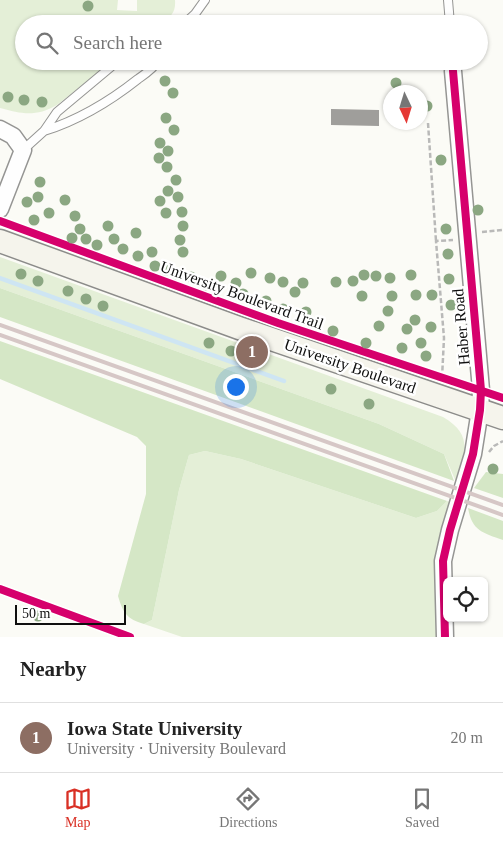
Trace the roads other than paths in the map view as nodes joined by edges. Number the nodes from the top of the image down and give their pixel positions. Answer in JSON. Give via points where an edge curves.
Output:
{"nodes":[{"id":1,"x":205,"y":0,"type":"edge"},
{"id":2,"x":448,"y":0,"type":"edge"},
{"id":3,"x":194,"y":15,"type":"edge"},
{"id":4,"x":449,"y":15,"type":"edge"},
{"id":5,"x":107,"y":70,"type":"edge"},
{"id":6,"x":148,"y":70,"type":"edge"},
{"id":7,"x":453,"y":70,"type":"edge"},
{"id":8,"x":0,"y":129,"type":"edge"},
{"id":9,"x":44,"y":132,"type":"junction"},
{"id":10,"x":23,"y":150,"type":"junction"},
{"id":11,"x":0,"y":209,"type":"edge"},
{"id":12,"x":0,"y":241,"type":"edge"},
{"id":13,"x":480,"y":410,"type":"junction"},
{"id":14,"x":503,"y":418,"type":"edge"},
{"id":15,"x":445,"y":637,"type":"edge"}],
"edges":[{"from":1,"to":3,"type":"lane"},
{"from":2,"to":4,"type":"lane"},
{"from":5,"to":9,"type":"lane","via":[[57,112]]},
{"from":6,"to":9,"type":"lane","via":[[119,95],[94,110]]},
{"from":7,"to":13,"type":"street","name":"Haber Road","via":[[481,390]]},
{"from":8,"to":10,"type":"street","via":[[13,136]]},
{"from":9,"to":10,"type":"lane"},
{"from":10,"to":11,"type":"street"},
{"from":12,"to":13,"type":"main road","name":"University Boulevard","via":[[239,328]]},
{"from":13,"to":14,"type":"main road","name":"University Boulevard"},
{"from":13,"to":15,"type":"street","name":"Haber Road","via":[[473,454],[444,562]]}]}
